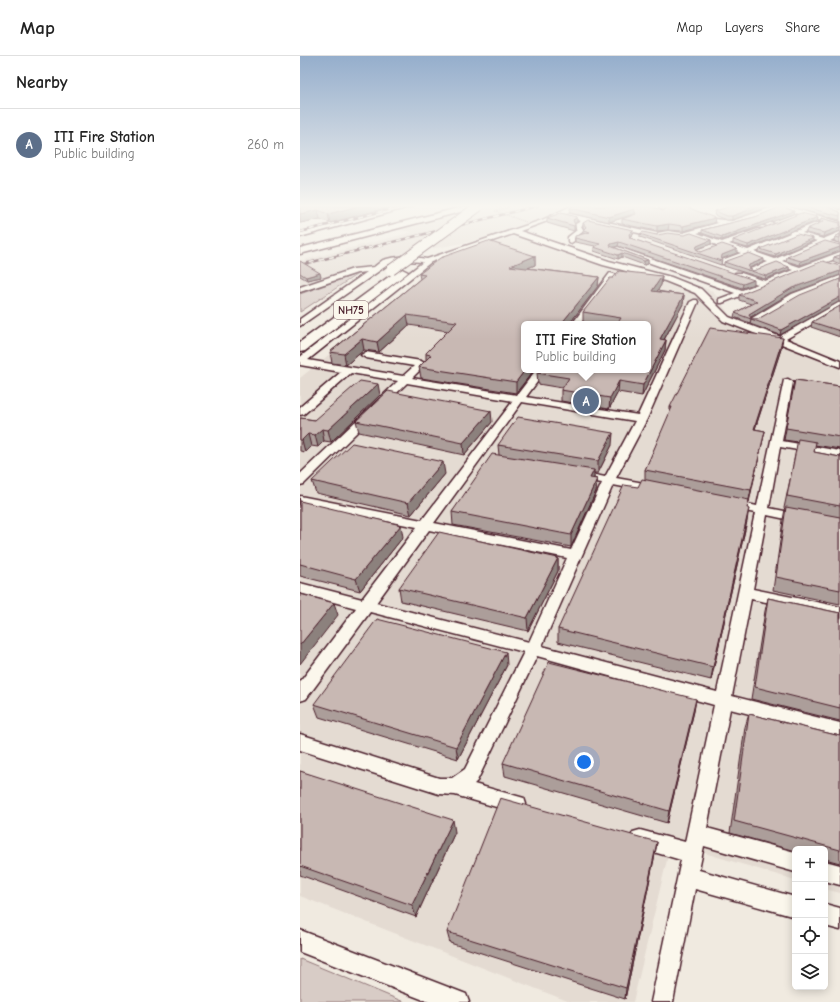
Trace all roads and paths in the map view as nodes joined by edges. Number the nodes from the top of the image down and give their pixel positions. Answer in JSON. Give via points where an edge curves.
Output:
{"nodes":[{"id":1,"x":423,"y":250,"type":"edge"},
{"id":2,"x":428,"y":250,"type":"edge"},
{"id":3,"x":459,"y":250,"type":"edge"},
{"id":4,"x":568,"y":250,"type":"edge"},
{"id":5,"x":610,"y":250,"type":"edge"},
{"id":6,"x":744,"y":250,"type":"edge"},
{"id":7,"x":754,"y":250,"type":"edge"},
{"id":8,"x":802,"y":250,"type":"edge"},
{"id":9,"x":750,"y":252,"type":"junction"},
{"id":10,"x":840,"y":254,"type":"edge"},
{"id":11,"x":644,"y":255,"type":"junction"},
{"id":12,"x":426,"y":261,"type":"junction"},
{"id":13,"x":627,"y":261,"type":"dead end"},
{"id":14,"x":776,"y":261,"type":"junction"},
{"id":15,"x":822,"y":261,"type":"junction"},
{"id":16,"x":725,"y":262,"type":"edge"},
{"id":17,"x":834,"y":265,"type":"edge"},
{"id":18,"x":375,"y":269,"type":"junction"},
{"id":19,"x":801,"y":270,"type":"junction"},
{"id":20,"x":396,"y":271,"type":"junction"},
{"id":21,"x":754,"y":271,"type":"edge"},
{"id":22,"x":728,"y":272,"type":"edge"},
{"id":23,"x":613,"y":275,"type":"edge"},
{"id":24,"x":840,"y":278,"type":"edge"},
{"id":25,"x":765,"y":284,"type":"junction"},
{"id":26,"x":300,"y":290,"type":"edge"},
{"id":27,"x":742,"y":293,"type":"junction"},
{"id":28,"x":722,"y":301,"type":"dead end"},
{"id":29,"x":694,"y":302,"type":"dead end"},
{"id":30,"x":840,"y":304,"type":"edge"},
{"id":31,"x":753,"y":320,"type":"edge"},
{"id":32,"x":578,"y":321,"type":"edge"},
{"id":33,"x":300,"y":323,"type":"edge"},
{"id":34,"x":300,"y":335,"type":"edge"},
{"id":35,"x":785,"y":337,"type":"dead end"},
{"id":36,"x":300,"y":348,"type":"edge"},
{"id":37,"x":366,"y":355,"type":"dead end"},
{"id":38,"x":300,"y":362,"type":"edge"},
{"id":39,"x":840,"y":364,"type":"edge"},
{"id":40,"x":349,"y":370,"type":"junction"},
{"id":41,"x":539,"y":373,"type":"edge"},
{"id":42,"x":406,"y":380,"type":"junction"},
{"id":43,"x":788,"y":382,"type":"dead end"},
{"id":44,"x":520,"y":399,"type":"junction"},
{"id":45,"x":300,"y":412,"type":"edge"},
{"id":46,"x":642,"y":419,"type":"junction"},
{"id":47,"x":775,"y":443,"type":"junction"},
{"id":48,"x":840,"y":454,"type":"edge"},
{"id":49,"x":476,"y":458,"type":"junction"},
{"id":50,"x":492,"y":460,"type":"edge"},
{"id":51,"x":562,"y":472,"type":"edge"},
{"id":52,"x":610,"y":480,"type":"junction"},
{"id":53,"x":300,"y":481,"type":"edge"},
{"id":54,"x":670,"y":492,"type":"edge"},
{"id":55,"x":300,"y":500,"type":"edge"},
{"id":56,"x":716,"y":501,"type":"edge"},
{"id":57,"x":762,"y":510,"type":"junction"},
{"id":58,"x":809,"y":519,"type":"edge"},
{"id":59,"x":426,"y":525,"type":"junction"},
{"id":60,"x":575,"y":556,"type":"junction"},
{"id":61,"x":300,"y":588,"type":"edge"},
{"id":62,"x":745,"y":593,"type":"junction"},
{"id":63,"x":366,"y":605,"type":"junction"},
{"id":64,"x":840,"y":612,"type":"edge"},
{"id":65,"x":533,"y":648,"type":"junction"},
{"id":66,"x":300,"y":694,"type":"edge"},
{"id":67,"x":723,"y":701,"type":"junction"},
{"id":68,"x":840,"y":730,"type":"edge"},
{"id":69,"x":300,"y":742,"type":"edge"},
{"id":70,"x":455,"y":787,"type":"junction"},
{"id":71,"x":531,"y":809,"type":"edge"},
{"id":72,"x":623,"y":834,"type":"edge"},
{"id":73,"x":696,"y":834,"type":"junction"},
{"id":74,"x":692,"y":854,"type":"junction"},
{"id":75,"x":792,"y":861,"type":"edge"},
{"id":76,"x":828,"y":872,"type":"edge"},
{"id":77,"x":840,"y":875,"type":"edge"},
{"id":78,"x":687,"y":877,"type":"junction"},
{"id":79,"x":792,"y":906,"type":"edge"},
{"id":80,"x":828,"y":916,"type":"edge"},
{"id":81,"x":840,"y":919,"type":"edge"},
{"id":82,"x":300,"y":941,"type":"edge"},
{"id":83,"x":458,"y":1002,"type":"edge"},
{"id":84,"x":662,"y":1002,"type":"edge"}],
"edges":[{"from":1,"to":20,"type":"highway","number":"NH75","bridge":true},
{"from":2,"to":20,"type":"highway","number":"NH75"},
{"from":3,"to":12,"type":"street"},
{"from":4,"to":39,"type":"street","via":[[668,279],[698,291],[726,319]]},
{"from":5,"to":11,"type":"street","via":[[607,252]]},
{"from":6,"to":9,"type":"street"},
{"from":7,"to":9,"type":"street"},
{"from":8,"to":14,"type":"street"},
{"from":9,"to":14,"type":"street"},
{"from":9,"to":16,"type":"street"},
{"from":10,"to":15,"type":"street"},
{"from":11,"to":13,"type":"street"},
{"from":11,"to":27,"type":"street"},
{"from":12,"to":18,"type":"street","via":[[414,258],[398,259],[386,262]]},
{"from":12,"to":38,"type":"street","via":[[427,263]]},
{"from":14,"to":19,"type":"street"},
{"from":14,"to":21,"type":"street"},
{"from":15,"to":17,"type":"street"},
{"from":15,"to":19,"type":"street"},
{"from":18,"to":26,"type":"street","via":[[356,271]]},
{"from":18,"to":33,"type":"street"},
{"from":19,"to":25,"type":"street"},
{"from":20,"to":34,"type":"highway","number":"NH75"},
{"from":20,"to":36,"type":"highway","number":"NH75"},
{"from":22,"to":25,"type":"street"},
{"from":23,"to":32,"type":"street"},
{"from":24,"to":31,"type":"street","via":[[795,296]]},
{"from":25,"to":27,"type":"street"},
{"from":27,"to":28,"type":"street"},
{"from":29,"to":46,"type":"street"},
{"from":30,"to":35,"type":"street"},
{"from":37,"to":42,"type":"street","via":[[421,364]]},
{"from":38,"to":40,"type":"street"},
{"from":40,"to":42,"type":"street"},
{"from":40,"to":45,"type":"street"},
{"from":41,"to":44,"type":"street"},
{"from":42,"to":44,"type":"street"},
{"from":42,"to":53,"type":"street"},
{"from":43,"to":47,"type":"street"},
{"from":44,"to":46,"type":"street"},
{"from":44,"to":49,"type":"street"},
{"from":46,"to":52,"type":"street"},
{"from":47,"to":48,"type":"street"},
{"from":47,"to":57,"type":"street"},
{"from":49,"to":50,"type":"street"},
{"from":49,"to":59,"type":"street"},
{"from":51,"to":52,"type":"street"},
{"from":52,"to":54,"type":"street"},
{"from":52,"to":60,"type":"street"},
{"from":55,"to":59,"type":"street"},
{"from":56,"to":57,"type":"street"},
{"from":57,"to":58,"type":"street"},
{"from":57,"to":62,"type":"street"},
{"from":59,"to":60,"type":"street"},
{"from":59,"to":63,"type":"street"},
{"from":60,"to":65,"type":"street"},
{"from":61,"to":63,"type":"street"},
{"from":62,"to":64,"type":"street"},
{"from":62,"to":67,"type":"street"},
{"from":63,"to":65,"type":"street"},
{"from":63,"to":66,"type":"street"},
{"from":65,"to":67,"type":"street"},
{"from":65,"to":70,"type":"street","via":[[471,775]]},
{"from":67,"to":68,"type":"street"},
{"from":67,"to":73,"type":"street"},
{"from":69,"to":70,"type":"street","via":[[439,786]]},
{"from":70,"to":71,"type":"street"},
{"from":72,"to":74,"type":"street"},
{"from":73,"to":74,"type":"street"},
{"from":73,"to":75,"type":"street"},
{"from":74,"to":78,"type":"street"},
{"from":76,"to":77,"type":"street"},
{"from":78,"to":79,"type":"street"},
{"from":78,"to":84,"type":"street"},
{"from":80,"to":81,"type":"street"},
{"from":82,"to":83,"type":"street"}]}
